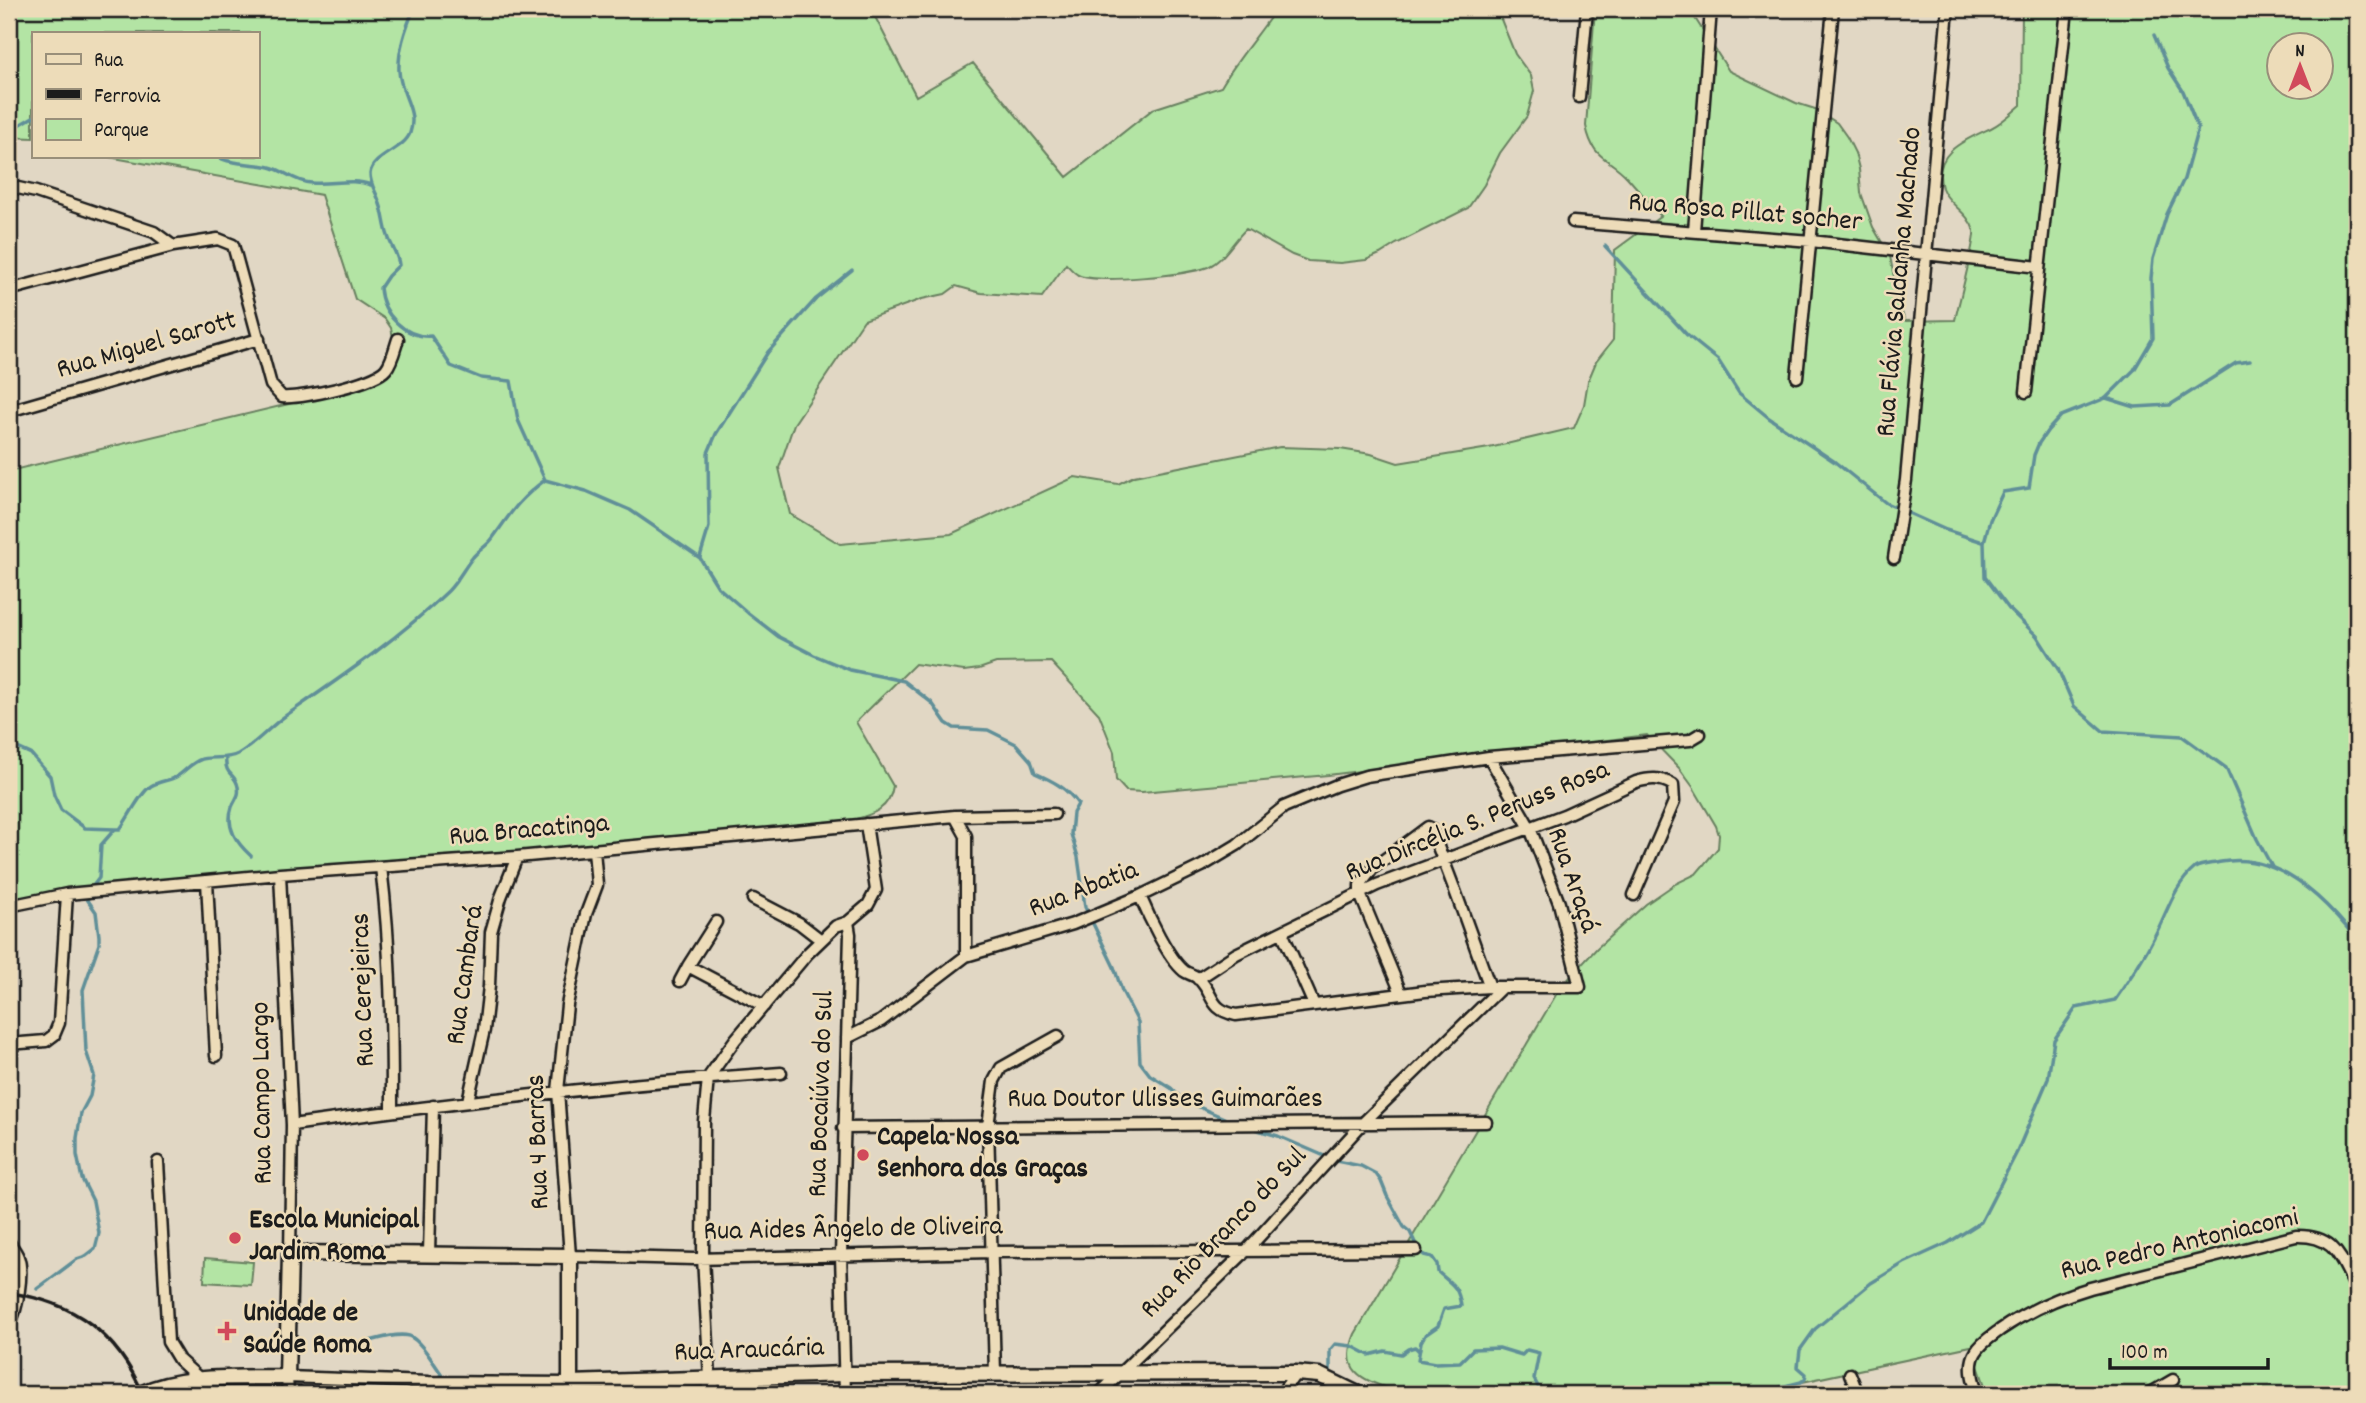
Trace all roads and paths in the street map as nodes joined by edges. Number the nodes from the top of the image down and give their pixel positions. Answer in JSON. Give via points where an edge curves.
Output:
{"nodes":[{"id":1,"x":1587,"y":9,"type":"edge"},
{"id":2,"x":1711,"y":9,"type":"edge"},
{"id":3,"x":1833,"y":9,"type":"edge"},
{"id":4,"x":1948,"y":9,"type":"edge"},
{"id":5,"x":2067,"y":9,"type":"edge"},
{"id":6,"x":1579,"y":97,"type":"dead end"},
{"id":7,"x":9,"y":186,"type":"edge"},
{"id":8,"x":1573,"y":222,"type":"dead end"},
{"id":9,"x":1694,"y":231,"type":"junction"},
{"id":10,"x":1811,"y":241,"type":"junction"},
{"id":11,"x":173,"y":246,"type":"junction"},
{"id":12,"x":1927,"y":254,"type":"junction"},
{"id":13,"x":2039,"y":267,"type":"junction"},
{"id":14,"x":9,"y":290,"type":"edge"},
{"id":15,"x":259,"y":339,"type":"junction"},
{"id":16,"x":398,"y":339,"type":"dead end"},
{"id":17,"x":1797,"y":377,"type":"dead end"},
{"id":18,"x":2026,"y":392,"type":"dead end"},
{"id":19,"x":9,"y":411,"type":"edge"},
{"id":20,"x":1894,"y":558,"type":"dead end"},
{"id":21,"x":1700,"y":734,"type":"dead end"},
{"id":22,"x":1489,"y":757,"type":"junction"},
{"id":23,"x":1054,"y":814,"type":"dead end"},
{"id":24,"x":955,"y":816,"type":"junction"},
{"id":25,"x":866,"y":824,"type":"junction"},
{"id":26,"x":1530,"y":828,"type":"junction"},
{"id":27,"x":594,"y":850,"type":"junction"},
{"id":28,"x":517,"y":857,"type":"junction"},
{"id":29,"x":1444,"y":860,"type":"junction"},
{"id":30,"x":380,"y":867,"type":"junction"},
{"id":31,"x":281,"y":874,"type":"junction"},
{"id":32,"x":207,"y":881,"type":"junction"},
{"id":33,"x":67,"y":894,"type":"junction"},
{"id":34,"x":1360,"y":894,"type":"junction"},
{"id":35,"x":1634,"y":895,"type":"dead end"},
{"id":36,"x":1140,"y":896,"type":"junction"},
{"id":37,"x":753,"y":899,"type":"dead end"},
{"id":38,"x":9,"y":906,"type":"edge"},
{"id":39,"x":716,"y":922,"type":"dead end"},
{"id":40,"x":848,"y":922,"type":"junction"},
{"id":41,"x":1282,"y":932,"type":"junction"},
{"id":42,"x":821,"y":940,"type":"junction"},
{"id":43,"x":966,"y":956,"type":"junction"},
{"id":44,"x":688,"y":966,"type":"junction"},
{"id":45,"x":1199,"y":979,"type":"junction"},
{"id":46,"x":680,"y":982,"type":"dead end"},
{"id":47,"x":1490,"y":987,"type":"junction"},
{"id":48,"x":1503,"y":987,"type":"junction"},
{"id":49,"x":1401,"y":993,"type":"junction"},
{"id":50,"x":1314,"y":1005,"type":"junction"},
{"id":51,"x":764,"y":1006,"type":"junction"},
{"id":52,"x":1058,"y":1036,"type":"dead end"},
{"id":53,"x":847,"y":1038,"type":"junction"},
{"id":54,"x":9,"y":1044,"type":"edge"},
{"id":55,"x":216,"y":1056,"type":"dead end"},
{"id":56,"x":782,"y":1073,"type":"dead end"},
{"id":57,"x":708,"y":1078,"type":"junction"},
{"id":58,"x":558,"y":1091,"type":"junction"},
{"id":59,"x":468,"y":1101,"type":"junction"},
{"id":60,"x":433,"y":1106,"type":"junction"},
{"id":61,"x":392,"y":1111,"type":"junction"},
{"id":62,"x":1486,"y":1122,"type":"dead end"},
{"id":63,"x":1363,"y":1123,"type":"junction"},
{"id":64,"x":292,"y":1125,"type":"junction"},
{"id":65,"x":989,"y":1126,"type":"junction"},
{"id":66,"x":844,"y":1128,"type":"junction"},
{"id":67,"x":158,"y":1162,"type":"dead end"},
{"id":68,"x":9,"y":1242,"type":"edge"},
{"id":69,"x":1416,"y":1250,"type":"dead end"},
{"id":70,"x":1246,"y":1251,"type":"junction"},
{"id":71,"x":992,"y":1252,"type":"junction"},
{"id":72,"x":290,"y":1253,"type":"junction"},
{"id":73,"x":429,"y":1253,"type":"junction"},
{"id":74,"x":841,"y":1255,"type":"junction"},
{"id":75,"x":570,"y":1256,"type":"junction"},
{"id":76,"x":703,"y":1258,"type":"junction"},
{"id":77,"x":13,"y":1288,"type":"edge"},
{"id":78,"x":2357,"y":1290,"type":"edge"},
{"id":79,"x":9,"y":1325,"type":"edge"},
{"id":80,"x":1122,"y":1372,"type":"junction"},
{"id":81,"x":995,"y":1373,"type":"junction"},
{"id":82,"x":1296,"y":1373,"type":"junction"},
{"id":83,"x":845,"y":1374,"type":"junction"},
{"id":84,"x":1850,"y":1374,"type":"dead end"},
{"id":85,"x":287,"y":1377,"type":"junction"},
{"id":86,"x":710,"y":1378,"type":"junction"},
{"id":87,"x":201,"y":1380,"type":"junction"},
{"id":88,"x":2173,"y":1380,"type":"dead end"},
{"id":89,"x":429,"y":1382,"type":"junction"},
{"id":90,"x":571,"y":1388,"type":"edge"},
{"id":91,"x":165,"y":1390,"type":"edge"},
{"id":92,"x":140,"y":1394,"type":"edge"},
{"id":93,"x":288,"y":1394,"type":"edge"},
{"id":94,"x":429,"y":1394,"type":"edge"},
{"id":95,"x":712,"y":1394,"type":"edge"},
{"id":96,"x":845,"y":1394,"type":"edge"},
{"id":97,"x":1099,"y":1394,"type":"edge"},
{"id":98,"x":1281,"y":1394,"type":"edge"},
{"id":99,"x":1358,"y":1394,"type":"edge"},
{"id":100,"x":1858,"y":1394,"type":"edge"},
{"id":101,"x":1978,"y":1394,"type":"edge"},
{"id":102,"x":2149,"y":1394,"type":"edge"}],
"edges":[{"from":1,"to":6,"type":"street"},
{"from":2,"to":9,"type":"street"},
{"from":3,"to":10,"type":"street"},
{"from":4,"to":12,"type":"street","name":"Rua Flávia Saldanha Machado"},
{"from":5,"to":13,"type":"street"},
{"from":7,"to":11,"type":"street","via":[[154,232]]},
{"from":8,"to":9,"type":"street","name":"Rua Rosa Pillat socher"},
{"from":9,"to":10,"type":"street","name":"Rua Rosa Pillat socher"},
{"from":10,"to":12,"type":"street","name":"Rua Rosa Pillat socher"},
{"from":10,"to":17,"type":"street"},
{"from":11,"to":14,"type":"street"},
{"from":11,"to":15,"type":"street","via":[[218,240],[233,245]]},
{"from":12,"to":13,"type":"street","name":"Rua Rosa Pillat socher"},
{"from":12,"to":20,"type":"street","name":"Rua Flávia Saldanha Machado","via":[[1906,481]]},
{"from":13,"to":18,"type":"street"},
{"from":15,"to":16,"type":"street","via":[[271,386],[282,397],[296,398],[375,378],[387,368]]},
{"from":15,"to":19,"type":"street","name":"Rua Miguel Sarott"},
{"from":21,"to":22,"type":"street","via":[[1690,740]]},
{"from":22,"to":26,"type":"street","name":"Rua Araçá"},
{"from":22,"to":36,"type":"street","name":"Rua Abatia","via":[[1366,776],[1337,785],[1284,807],[1237,845]]},
{"from":23,"to":24,"type":"street","name":"Rua Bracatinga"},
{"from":24,"to":25,"type":"street","name":"Rua Bracatinga"},
{"from":24,"to":43,"type":"street","via":[[965,836]]},
{"from":25,"to":27,"type":"street","name":"Rua Bracatinga"},
{"from":25,"to":40,"type":"street","via":[[876,890],[868,905]]},
{"from":26,"to":29,"type":"street","name":"Rua Dircélia S. Peruss Rosa"},
{"from":26,"to":35,"type":"street","name":"Rua Dircélia S. Peruss Rosa","via":[[1636,782],[1663,779],[1672,785],[1674,802]]},
{"from":26,"to":48,"type":"street","name":"Rua Araçá","via":[[1559,903],[1580,986]]},
{"from":27,"to":28,"type":"street","name":"Rua Bracatinga"},
{"from":27,"to":58,"type":"street","name":"Rua 4 Barras","via":[[597,885],[586,914],[567,1004]]},
{"from":28,"to":30,"type":"street","name":"Rua Bracatinga"},
{"from":28,"to":59,"type":"street","name":"Rua Cambará","via":[[491,933],[484,1030]]},
{"from":29,"to":34,"type":"street","name":"Rua Dircélia S. Peruss Rosa"},
{"from":29,"to":34,"type":"street","via":[[1430,828],[1424,829],[1373,868],[1360,885]]},
{"from":29,"to":47,"type":"street"},
{"from":30,"to":31,"type":"street","name":"Rua Bracatinga"},
{"from":30,"to":61,"type":"street","name":"Rua Cerejeiras","via":[[392,997]]},
{"from":31,"to":32,"type":"street","name":"Rua Bracatinga"},
{"from":31,"to":64,"type":"street","name":"Rua Campo Largo"},
{"from":32,"to":33,"type":"street","name":"Rua Bracatinga"},
{"from":32,"to":55,"type":"street"},
{"from":33,"to":38,"type":"street","name":"Rua Bracatinga"},
{"from":33,"to":54,"type":"street","via":[[59,1023],[46,1041]]},
{"from":34,"to":41,"type":"street","name":"Rua Dircélia S. Peruss Rosa"},
{"from":34,"to":49,"type":"street"},
{"from":36,"to":43,"type":"street","name":"Rua Abatia","via":[[1073,925]]},
{"from":36,"to":45,"type":"street","via":[[1183,970]]},
{"from":37,"to":42,"type":"street"},
{"from":39,"to":44,"type":"street"},
{"from":40,"to":42,"type":"street"},
{"from":40,"to":53,"type":"street","name":"Rua Bocaiúva do Sul"},
{"from":41,"to":45,"type":"street","name":"Rua Dircélia S. Peruss Rosa","via":[[1236,954]]},
{"from":41,"to":50,"type":"street"},
{"from":42,"to":51,"type":"street"},
{"from":43,"to":53,"type":"street","name":"Rua Abatia","via":[[881,1021]]},
{"from":44,"to":46,"type":"street"},
{"from":44,"to":51,"type":"street"},
{"from":45,"to":50,"type":"street","via":[[1216,1007],[1236,1015]]},
{"from":47,"to":48,"type":"street"},
{"from":47,"to":49,"type":"street"},
{"from":48,"to":63,"type":"street","name":"Rua Rio Branco do Sul"},
{"from":49,"to":50,"type":"street"},
{"from":51,"to":57,"type":"street"},
{"from":52,"to":65,"type":"street","via":[[1001,1068],[994,1081]]},
{"from":53,"to":66,"type":"street","name":"Rua Bocaiúva do Sul"},
{"from":56,"to":57,"type":"street"},
{"from":57,"to":58,"type":"street"},
{"from":57,"to":76,"type":"street"},
{"from":58,"to":59,"type":"street"},
{"from":58,"to":75,"type":"street","name":"Rua 4 Barras"},
{"from":59,"to":60,"type":"street"},
{"from":60,"to":61,"type":"street"},
{"from":60,"to":73,"type":"street"},
{"from":61,"to":64,"type":"street"},
{"from":62,"to":63,"type":"street","name":"Rua Doutor Ulisses Guimarães"},
{"from":63,"to":65,"type":"street","name":"Rua Doutor Ulisses Guimarães"},
{"from":63,"to":70,"type":"street","name":"Rua Rio Branco do Sul"},
{"from":64,"to":72,"type":"street","name":"Rua Campo Largo"},
{"from":65,"to":66,"type":"street","name":"Rua Doutor Ulisses Guimarães"},
{"from":65,"to":71,"type":"street"},
{"from":66,"to":74,"type":"street","name":"Rua Bocaiúva do Sul"},
{"from":67,"to":87,"type":"street","via":[[169,1342],[179,1360]]},
{"from":68,"to":77,"type":"street","via":[[21,1267]]},
{"from":69,"to":70,"type":"street","name":"Rua Aides Ângelo de Oliveira"},
{"from":70,"to":71,"type":"street","name":"Rua Aides Ângelo de Oliveira"},
{"from":70,"to":80,"type":"street","name":"Rua Rio Branco do Sul"},
{"from":71,"to":74,"type":"street","name":"Rua Aides Ângelo de Oliveira"},
{"from":71,"to":81,"type":"street"},
{"from":72,"to":73,"type":"street","name":"Rua Aides Ângelo de Oliveira"},
{"from":72,"to":85,"type":"street","name":"Rua Campo Largo"},
{"from":73,"to":75,"type":"street","name":"Rua Aides Ângelo de Oliveira"},
{"from":74,"to":76,"type":"street","name":"Rua Aides Ângelo de Oliveira"},
{"from":74,"to":83,"type":"street","name":"Rua Bocaiúva do Sul"},
{"from":75,"to":76,"type":"street","name":"Rua Aides Ângelo de Oliveira"},
{"from":75,"to":90,"type":"street","name":"Rua 4 Barras"},
{"from":76,"to":86,"type":"street"},
{"from":77,"to":79,"type":"street"},
{"from":78,"to":101,"type":"street","name":"Rua Pedro Antoniacomi","via":[[2336,1252],[2326,1240],[2313,1236],[2296,1236],[2090,1288],[2030,1310],[1989,1338],[1972,1363]]},
{"from":80,"to":81,"type":"street","name":"Rua Araucária"},
{"from":80,"to":82,"type":"street","name":"Rua Araucária"},
{"from":80,"to":97,"type":"street","name":"Rua Rio Branco do Sul"},
{"from":81,"to":83,"type":"street","name":"Rua Araucária"},
{"from":82,"to":98,"type":"street"},
{"from":82,"to":99,"type":"street","name":"Rua Araucária","via":[[1320,1375]]},
{"from":83,"to":86,"type":"street","name":"Rua Araucária"},
{"from":83,"to":96,"type":"street","name":"Rua Bocaiúva do Sul"},
{"from":84,"to":100,"type":"street"},
{"from":85,"to":87,"type":"street","name":"Rua Araucária"},
{"from":85,"to":89,"type":"street","name":"Rua Araucária"},
{"from":85,"to":93,"type":"street","name":"Rua Campo Largo"},
{"from":86,"to":90,"type":"street","name":"Rua Araucária"},
{"from":86,"to":95,"type":"street"},
{"from":87,"to":91,"type":"street","name":"Rua Araucária"},
{"from":88,"to":102,"type":"street"},
{"from":89,"to":90,"type":"street","name":"Rua Araucária"},
{"from":89,"to":94,"type":"street"},
{"from":91,"to":92,"type":"street","name":"Rua Araucária"}]}
